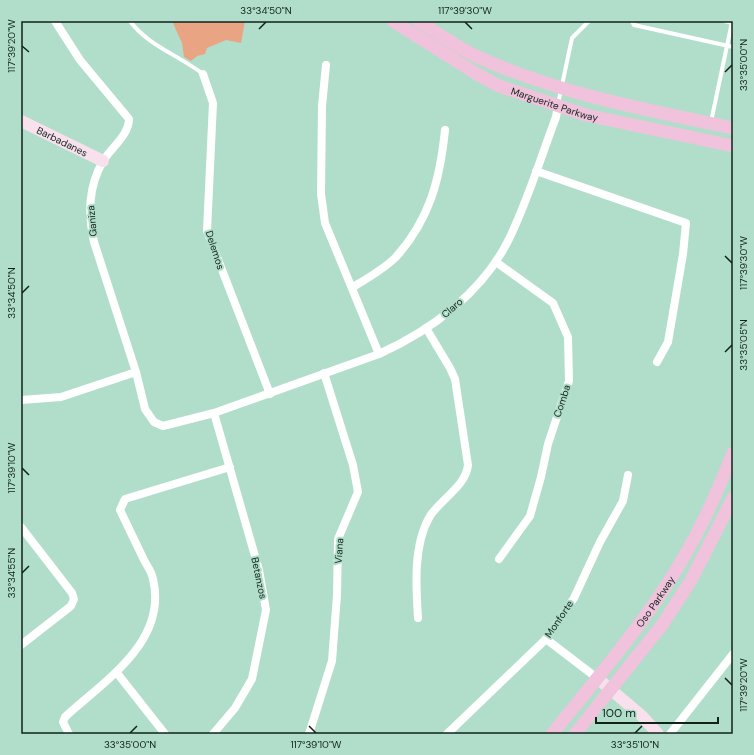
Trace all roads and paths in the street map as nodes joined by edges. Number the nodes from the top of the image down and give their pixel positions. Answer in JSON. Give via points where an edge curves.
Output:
{"nodes":[{"id":1,"x":55,"y":21,"type":"edge"},
{"id":2,"x":130,"y":21,"type":"edge"},
{"id":3,"x":394,"y":21,"type":"edge"},
{"id":4,"x":418,"y":21,"type":"edge"},
{"id":5,"x":589,"y":21,"type":"edge"},
{"id":6,"x":632,"y":21,"type":"edge"},
{"id":7,"x":724,"y":21,"type":"edge"},
{"id":8,"x":733,"y":22,"type":"edge"},
{"id":9,"x":727,"y":46,"type":"junction"},
{"id":10,"x":733,"y":47,"type":"edge"},
{"id":11,"x":326,"y":65,"type":"dead end"},
{"id":12,"x":203,"y":74,"type":"joint"},
{"id":13,"x":561,"y":87,"type":"junction"},
{"id":14,"x":558,"y":105,"type":"junction"},
{"id":15,"x":21,"y":121,"type":"edge"},
{"id":16,"x":711,"y":123,"type":"junction"},
{"id":17,"x":733,"y":128,"type":"edge"},
{"id":18,"x":445,"y":130,"type":"dead end"},
{"id":19,"x":733,"y":146,"type":"edge"},
{"id":20,"x":103,"y":161,"type":"junction"},
{"id":21,"x":536,"y":171,"type":"junction"},
{"id":22,"x":496,"y":262,"type":"junction"},
{"id":23,"x":353,"y":287,"type":"junction"},
{"id":24,"x":426,"y":328,"type":"junction"},
{"id":25,"x":380,"y":354,"type":"junction"},
{"id":26,"x":658,"y":362,"type":"dead end"},
{"id":27,"x":136,"y":372,"type":"junction"},
{"id":28,"x":324,"y":374,"type":"junction"},
{"id":29,"x":270,"y":394,"type":"junction"},
{"id":30,"x":21,"y":400,"type":"edge"},
{"id":31,"x":214,"y":413,"type":"junction"},
{"id":32,"x":154,"y":422,"type":"joint"},
{"id":33,"x":733,"y":453,"type":"edge"},
{"id":34,"x":230,"y":467,"type":"junction"},
{"id":35,"x":628,"y":475,"type":"dead end"},
{"id":36,"x":733,"y":498,"type":"edge"},
{"id":37,"x":21,"y":527,"type":"edge"},
{"id":38,"x":499,"y":559,"type":"dead end"},
{"id":39,"x":418,"y":618,"type":"dead end"},
{"id":40,"x":546,"y":639,"type":"junction"},
{"id":41,"x":21,"y":645,"type":"edge"},
{"id":42,"x":733,"y":654,"type":"edge"},
{"id":43,"x":117,"y":673,"type":"junction"},
{"id":44,"x":597,"y":678,"type":"junction"},
{"id":45,"x":612,"y":690,"type":"junction"},
{"id":46,"x":69,"y":734,"type":"edge"},
{"id":47,"x":165,"y":734,"type":"edge"},
{"id":48,"x":213,"y":734,"type":"edge"},
{"id":49,"x":309,"y":734,"type":"edge"},
{"id":50,"x":447,"y":734,"type":"edge"},
{"id":51,"x":552,"y":734,"type":"edge"},
{"id":52,"x":575,"y":734,"type":"edge"},
{"id":53,"x":658,"y":734,"type":"edge"},
{"id":54,"x":670,"y":734,"type":"edge"}],
"edges":[{"from":1,"to":20,"type":"street","name":"Ganiza","via":[[80,60],[129,119],[127,129]]},
{"from":2,"to":12,"type":"lane","via":[[146,37]]},
{"from":3,"to":14,"type":"main road","name":"Marguerite Parkway","via":[[499,86]]},
{"from":4,"to":13,"type":"main road","name":"Marguerite Parkway","via":[[477,57]]},
{"from":5,"to":13,"type":"lane","name":"Claro","via":[[572,38]]},
{"from":6,"to":9,"type":"lane","via":[[634,25]]},
{"from":7,"to":8,"type":"lane"},
{"from":8,"to":9,"type":"lane"},
{"from":9,"to":10,"type":"lane"},
{"from":9,"to":16,"type":"lane"},
{"from":11,"to":23,"type":"street","via":[[322,106],[321,194],[325,223]]},
{"from":12,"to":29,"type":"street","name":"Delemos","via":[[213,103],[207,231]]},
{"from":13,"to":14,"type":"lane","name":"Claro"},
{"from":13,"to":16,"type":"main road","name":"Marguerite Parkway","via":[[617,103]]},
{"from":14,"to":19,"type":"main road","name":"Marguerite Parkway","via":[[586,115]]},
{"from":14,"to":21,"type":"street","name":"Claro"},
{"from":15,"to":20,"type":"street","name":"Barbadanes"},
{"from":16,"to":17,"type":"main road","name":"Marguerite Parkway"},
{"from":18,"to":23,"type":"street","via":[[442,164],[433,197],[417,229],[396,257]]},
{"from":20,"to":27,"type":"street","name":"Ganiza","via":[[93,186],[89,209],[91,225],[94,242]]},
{"from":21,"to":22,"type":"street","name":"Claro","via":[[509,240]]},
{"from":21,"to":26,"type":"street","via":[[686,223],[668,342]]},
{"from":22,"to":24,"type":"street","name":"Claro","via":[[448,313]]},
{"from":22,"to":38,"type":"street","name":"Comba","via":[[552,303],[568,337],[569,381],[548,444],[530,516]]},
{"from":23,"to":25,"type":"street"},
{"from":24,"to":25,"type":"street","name":"Claro","via":[[402,344]]},
{"from":24,"to":39,"type":"street","via":[[455,379],[468,465],[465,477],[438,506],[424,528],[418,549]]},
{"from":25,"to":28,"type":"street","name":"Claro"},
{"from":27,"to":30,"type":"street","via":[[61,397]]},
{"from":27,"to":32,"type":"street","name":"Ganiza","via":[[145,409]]},
{"from":28,"to":29,"type":"street","name":"Claro"},
{"from":28,"to":49,"type":"street","name":"Viana","via":[[358,492],[338,539],[332,661]]},
{"from":29,"to":31,"type":"street","name":"Claro"},
{"from":31,"to":32,"type":"street","name":"Claro","via":[[163,426]]},
{"from":31,"to":34,"type":"street","name":"Betanzos"},
{"from":33,"to":44,"type":"main road","name":"Oso Parkway","via":[[702,524],[678,565],[634,632]]},
{"from":34,"to":43,"type":"street","via":[[125,499],[122,503],[120,510],[153,578],[155,595],[150,627],[136,650]]},
{"from":34,"to":48,"type":"street","name":"Betanzos","via":[[259,570],[266,610],[252,679],[235,708]]},
{"from":35,"to":40,"type":"street","name":"Monforte","via":[[623,501],[600,542],[574,598]]},
{"from":36,"to":45,"type":"main road","name":"Oso Parkway","via":[[676,605]]},
{"from":37,"to":41,"type":"street","via":[[74,599],[70,606]]},
{"from":40,"to":44,"type":"street"},
{"from":40,"to":50,"type":"street","name":"Monforte"},
{"from":42,"to":54,"type":"street"},
{"from":43,"to":46,"type":"street","via":[[64,717],[63,722]]},
{"from":43,"to":47,"type":"street"},
{"from":44,"to":45,"type":"street"},
{"from":44,"to":51,"type":"main road","name":"Oso Parkway"},
{"from":45,"to":52,"type":"main road","name":"Oso Parkway"},
{"from":45,"to":53,"type":"street"}]}
